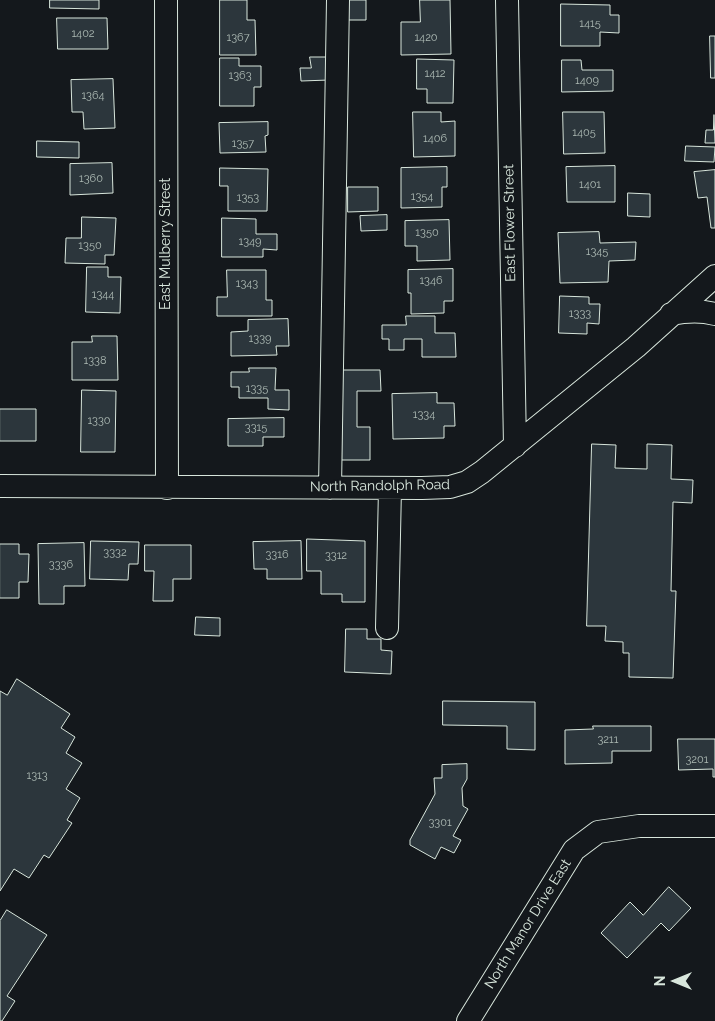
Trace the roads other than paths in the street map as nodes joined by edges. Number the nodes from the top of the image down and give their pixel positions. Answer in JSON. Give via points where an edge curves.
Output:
{"nodes":[{"id":1,"x":166,"y":0,"type":"edge"},
{"id":2,"x":338,"y":0,"type":"edge"},
{"id":3,"x":507,"y":0,"type":"edge"},
{"id":4,"x":715,"y":276,"type":"edge"},
{"id":5,"x":671,"y":314,"type":"junction"},
{"id":6,"x":715,"y":314,"type":"edge"},
{"id":7,"x":515,"y":446,"type":"junction"},
{"id":8,"x":0,"y":486,"type":"edge"},
{"id":9,"x":167,"y":488,"type":"junction"},
{"id":10,"x":330,"y":488,"type":"junction"},
{"id":11,"x":390,"y":488,"type":"junction"},
{"id":12,"x":387,"y":628,"type":"dead end"},
{"id":13,"x":715,"y":826,"type":"edge"},
{"id":14,"x":468,"y":1021,"type":"edge"}],
"edges":[{"from":1,"to":9,"type":"street","name":"East Mulberry Street"},
{"from":2,"to":10,"type":"street"},
{"from":3,"to":7,"type":"street","name":"East Flower Street"},
{"from":4,"to":5,"type":"street","name":"North Randolph Road"},
{"from":5,"to":6,"type":"street","via":[[684,311]]},
{"from":5,"to":7,"type":"street","name":"North Randolph Road","via":[[636,347]]},
{"from":7,"to":11,"type":"street","name":"North Randolph Road","via":[[467,482],[450,487]]},
{"from":8,"to":9,"type":"street","name":"North Randolph Road"},
{"from":9,"to":10,"type":"street","name":"North Randolph Road"},
{"from":10,"to":11,"type":"street","name":"North Randolph Road"},
{"from":11,"to":12,"type":"street"},
{"from":13,"to":14,"type":"street","name":"North Manor Drive East","via":[[638,826],[598,832],[574,850]]}]}
